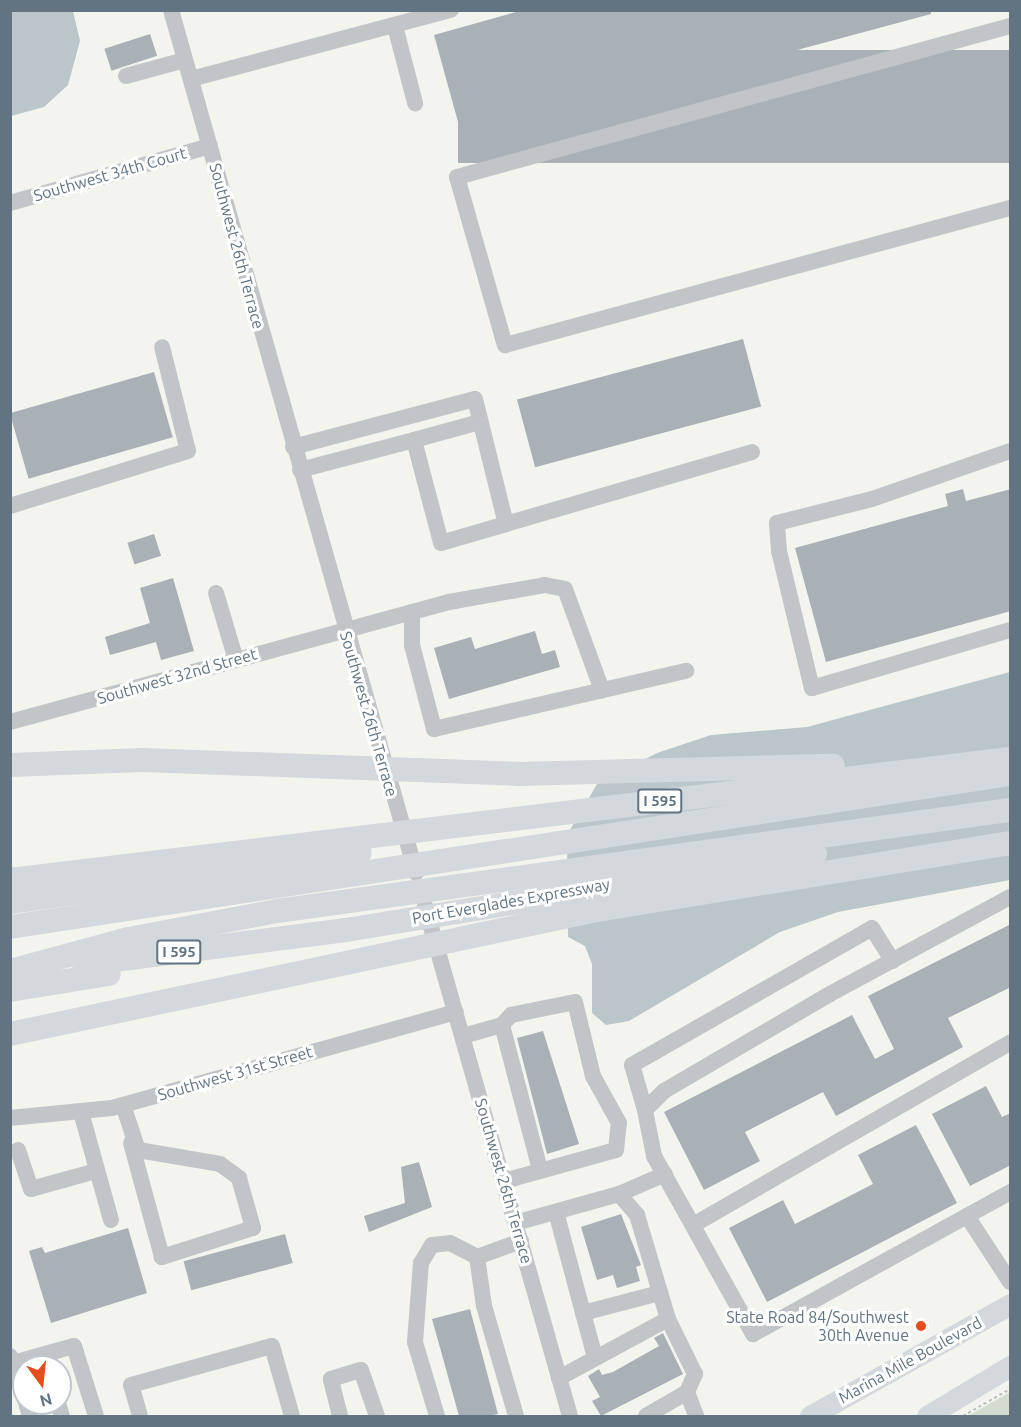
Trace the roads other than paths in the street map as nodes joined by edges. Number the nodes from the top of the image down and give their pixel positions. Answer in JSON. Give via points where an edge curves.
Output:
{"nodes":[{"id":1,"x":171,"y":10,"type":"edge"},
{"id":2,"x":451,"y":10,"type":"edge"},
{"id":3,"x":394,"y":26,"type":"junction"},
{"id":4,"x":1011,"y":26,"type":"edge"},
{"id":5,"x":185,"y":60,"type":"junction"},
{"id":6,"x":126,"y":76,"type":"dead end"},
{"id":7,"x":191,"y":79,"type":"junction"},
{"id":8,"x":415,"y":103,"type":"dead end"},
{"id":9,"x":210,"y":146,"type":"junction"},
{"id":10,"x":10,"y":203,"type":"edge"},
{"id":11,"x":1011,"y":208,"type":"edge"},
{"id":12,"x":162,"y":347,"type":"dead end"},
{"id":13,"x":480,"y":422,"type":"junction"},
{"id":14,"x":414,"y":440,"type":"junction"},
{"id":15,"x":293,"y":447,"type":"junction"},
{"id":16,"x":1011,"y":451,"type":"edge"},
{"id":17,"x":752,"y":452,"type":"dead end"},
{"id":18,"x":300,"y":470,"type":"junction"},
{"id":19,"x":10,"y":506,"type":"edge"},
{"id":20,"x":506,"y":524,"type":"junction"},
{"id":21,"x":216,"y":592,"type":"dead end"},
{"id":22,"x":412,"y":612,"type":"junction"},
{"id":23,"x":344,"y":630,"type":"junction"},
{"id":24,"x":1011,"y":630,"type":"edge"},
{"id":25,"x":236,"y":660,"type":"junction"},
{"id":26,"x":686,"y":671,"type":"dead end"},
{"id":27,"x":602,"y":690,"type":"junction"},
{"id":28,"x":10,"y":722,"type":"edge"},
{"id":29,"x":1011,"y":759,"type":"edge"},
{"id":30,"x":976,"y":763,"type":"junction"},
{"id":31,"x":10,"y":765,"type":"edge"},
{"id":32,"x":1011,"y":774,"type":"edge"},
{"id":33,"x":1011,"y":810,"type":"edge"},
{"id":34,"x":1011,"y":826,"type":"edge"},
{"id":35,"x":1011,"y":843,"type":"edge"},
{"id":36,"x":350,"y":855,"type":"junction"},
{"id":37,"x":10,"y":880,"type":"edge"},
{"id":38,"x":1011,"y":897,"type":"edge"},
{"id":39,"x":10,"y":902,"type":"edge"},
{"id":40,"x":10,"y":927,"type":"edge"},
{"id":41,"x":346,"y":930,"type":"junction"},
{"id":42,"x":225,"y":947,"type":"junction"},
{"id":43,"x":10,"y":960,"type":"edge"},
{"id":44,"x":893,"y":961,"type":"junction"},
{"id":45,"x":10,"y":972,"type":"edge"},
{"id":46,"x":10,"y":990,"type":"edge"},
{"id":47,"x":456,"y":1012,"type":"junction"},
{"id":48,"x":502,"y":1025,"type":"junction"},
{"id":49,"x":10,"y":1034,"type":"edge"},
{"id":50,"x":463,"y":1036,"type":"junction"},
{"id":51,"x":1011,"y":1043,"type":"edge"},
{"id":52,"x":123,"y":1105,"type":"junction"},
{"id":53,"x":645,"y":1110,"type":"junction"},
{"id":54,"x":81,"y":1112,"type":"junction"},
{"id":55,"x":10,"y":1118,"type":"edge"},
{"id":56,"x":132,"y":1143,"type":"junction"},
{"id":57,"x":18,"y":1150,"type":"dead end"},
{"id":58,"x":540,"y":1170,"type":"junction"},
{"id":59,"x":96,"y":1171,"type":"junction"},
{"id":60,"x":664,"y":1174,"type":"junction"},
{"id":61,"x":504,"y":1181,"type":"junction"},
{"id":62,"x":1011,"y":1192,"type":"edge"},
{"id":63,"x":619,"y":1194,"type":"junction"},
{"id":64,"x":556,"y":1212,"type":"junction"},
{"id":65,"x":967,"y":1216,"type":"junction"},
{"id":66,"x":111,"y":1220,"type":"dead end"},
{"id":67,"x":515,"y":1223,"type":"junction"},
{"id":68,"x":693,"y":1225,"type":"junction"},
{"id":69,"x":520,"y":1241,"type":"junction"},
{"id":70,"x":477,"y":1257,"type":"junction"},
{"id":71,"x":1011,"y":1282,"type":"edge"},
{"id":72,"x":660,"y":1293,"type":"junction"},
{"id":73,"x":1011,"y":1304,"type":"edge"},
{"id":74,"x":583,"y":1313,"type":"junction"},
{"id":75,"x":668,"y":1319,"type":"junction"},
{"id":76,"x":58,"y":1355,"type":"edge"},
{"id":77,"x":595,"y":1358,"type":"junction"},
{"id":78,"x":1011,"y":1368,"type":"edge"},
{"id":79,"x":559,"y":1378,"type":"junction"},
{"id":80,"x":687,"y":1392,"type":"junction"},
{"id":81,"x":96,"y":1416,"type":"edge"},
{"id":82,"x":140,"y":1416,"type":"edge"},
{"id":83,"x":292,"y":1416,"type":"edge"},
{"id":84,"x":340,"y":1416,"type":"edge"},
{"id":85,"x":377,"y":1416,"type":"edge"},
{"id":86,"x":437,"y":1416,"type":"edge"},
{"id":87,"x":516,"y":1416,"type":"edge"},
{"id":88,"x":570,"y":1416,"type":"edge"},
{"id":89,"x":646,"y":1416,"type":"edge"},
{"id":90,"x":696,"y":1416,"type":"edge"},
{"id":91,"x":810,"y":1416,"type":"edge"},
{"id":92,"x":927,"y":1416,"type":"edge"}],
"edges":[{"from":1,"to":5,"type":"street","name":"Southwest 26th Terrace"},
{"from":2,"to":3,"type":"street"},
{"from":3,"to":7,"type":"street"},
{"from":3,"to":8,"type":"street"},
{"from":4,"to":11,"type":"street","via":[[457,177],[505,345]]},
{"from":5,"to":6,"type":"street"},
{"from":5,"to":7,"type":"street","name":"Southwest 26th Terrace"},
{"from":7,"to":9,"type":"street","name":"Southwest 26th Terrace"},
{"from":9,"to":10,"type":"street","name":"Southwest 34th Court"},
{"from":9,"to":15,"type":"street","name":"Southwest 26th Terrace"},
{"from":12,"to":19,"type":"street","via":[[188,451]]},
{"from":13,"to":14,"type":"street"},
{"from":13,"to":15,"type":"street","via":[[474,399]]},
{"from":13,"to":20,"type":"street"},
{"from":14,"to":18,"type":"street"},
{"from":14,"to":20,"type":"street","via":[[441,543]]},
{"from":15,"to":18,"type":"street","name":"Southwest 26th Terrace"},
{"from":16,"to":24,"type":"street","via":[[872,499],[777,523],[778,551],[812,688]]},
{"from":17,"to":20,"type":"street"},
{"from":18,"to":23,"type":"street","name":"Southwest 26th Terrace"},
{"from":21,"to":25,"type":"street"},
{"from":22,"to":23,"type":"street","name":"Southwest 32nd Street"},
{"from":22,"to":27,"type":"street","name":"Southwest 32nd Street","via":[[558,585],[565,590]]},
{"from":22,"to":27,"type":"street","via":[[412,645],[434,729]]},
{"from":23,"to":25,"type":"street","name":"Southwest 32nd Street"},
{"from":23,"to":47,"type":"street","name":"Southwest 26th Terrace"},
{"from":25,"to":28,"type":"street","name":"Southwest 32nd Street"},
{"from":26,"to":27,"type":"street"},
{"from":29,"to":30,"type":"highway","number":"I 595"},
{"from":30,"to":31,"type":"highway","via":[[519,774],[143,760]]},
{"from":30,"to":36,"type":"highway","number":"I 595"},
{"from":32,"to":36,"type":"highway","via":[[657,824]]},
{"from":33,"to":45,"type":"highway","via":[[277,911],[129,939]]},
{"from":34,"to":41,"type":"highway","name":"Port Everglades Expressway","number":"I 595","via":[[627,881]]},
{"from":35,"to":49,"type":"highway","via":[[749,882]]},
{"from":36,"to":37,"type":"highway","number":"I 595"},
{"from":36,"to":39,"type":"highway"},
{"from":36,"to":40,"type":"highway"},
{"from":38,"to":44,"type":"street"},
{"from":41,"to":42,"type":"highway","name":"Port Everglades Expressway","number":"I 595"},
{"from":41,"to":46,"type":"highway"},
{"from":42,"to":43,"type":"highway","via":[[185,944]]},
{"from":42,"to":45,"type":"highway","name":"Port Everglades Expressway","number":"I 595"},
{"from":44,"to":53,"type":"street","via":[[674,1086]]},
{"from":44,"to":53,"type":"street","via":[[872,928],[632,1065]]},
{"from":47,"to":50,"type":"street","name":"Southwest 26th Terrace"},
{"from":47,"to":52,"type":"street","name":"Southwest 31st Street"},
{"from":48,"to":50,"type":"street"},
{"from":48,"to":58,"type":"street"},
{"from":48,"to":58,"type":"street","via":[[518,1014],[577,1005],[593,1076],[619,1122],[616,1150]]},
{"from":50,"to":61,"type":"street","name":"Southwest 26th Terrace"},
{"from":51,"to":68,"type":"street"},
{"from":52,"to":54,"type":"street","name":"Southwest 31st Street"},
{"from":52,"to":56,"type":"street"},
{"from":53,"to":60,"type":"street","via":[[654,1156]]},
{"from":54,"to":55,"type":"street","name":"Southwest 31st Street"},
{"from":54,"to":59,"type":"street"},
{"from":56,"to":56,"type":"street","via":[[151,1156],[220,1164],[239,1178],[252,1228],[162,1257]]},
{"from":57,"to":59,"type":"street","via":[[31,1189]]},
{"from":58,"to":61,"type":"street"},
{"from":59,"to":66,"type":"street"},
{"from":60,"to":63,"type":"street"},
{"from":60,"to":68,"type":"street"},
{"from":61,"to":67,"type":"street","name":"Southwest 26th Terrace"},
{"from":62,"to":65,"type":"street"},
{"from":63,"to":64,"type":"street"},
{"from":63,"to":72,"type":"street","via":[[637,1215]]},
{"from":64,"to":67,"type":"street"},
{"from":64,"to":74,"type":"street"},
{"from":65,"to":68,"type":"street","via":[[753,1334]]},
{"from":65,"to":71,"type":"street"},
{"from":67,"to":69,"type":"street","name":"Southwest 26th Terrace"},
{"from":69,"to":70,"type":"street"},
{"from":69,"to":79,"type":"street","name":"Southwest 26th Terrace"},
{"from":70,"to":86,"type":"street","via":[[450,1243],[432,1245],[421,1263],[414,1334]]},
{"from":70,"to":87,"type":"street","via":[[484,1306]]},
{"from":72,"to":74,"type":"street"},
{"from":72,"to":75,"type":"street"},
{"from":73,"to":91,"type":"main road","name":"Marina Mile Boulevard"},
{"from":74,"to":77,"type":"street"},
{"from":75,"to":77,"type":"street"},
{"from":75,"to":80,"type":"street","via":[[695,1374]]},
{"from":76,"to":81,"type":"street","via":[[74,1346]]},
{"from":77,"to":79,"type":"street"},
{"from":78,"to":92,"type":"main road"},
{"from":79,"to":88,"type":"street","name":"Southwest 26th Terrace"},
{"from":80,"to":89,"type":"street"},
{"from":80,"to":90,"type":"street"},
{"from":82,"to":83,"type":"street","via":[[130,1385],[272,1347]]},
{"from":84,"to":85,"type":"street","via":[[331,1379],[361,1370]]}]}
